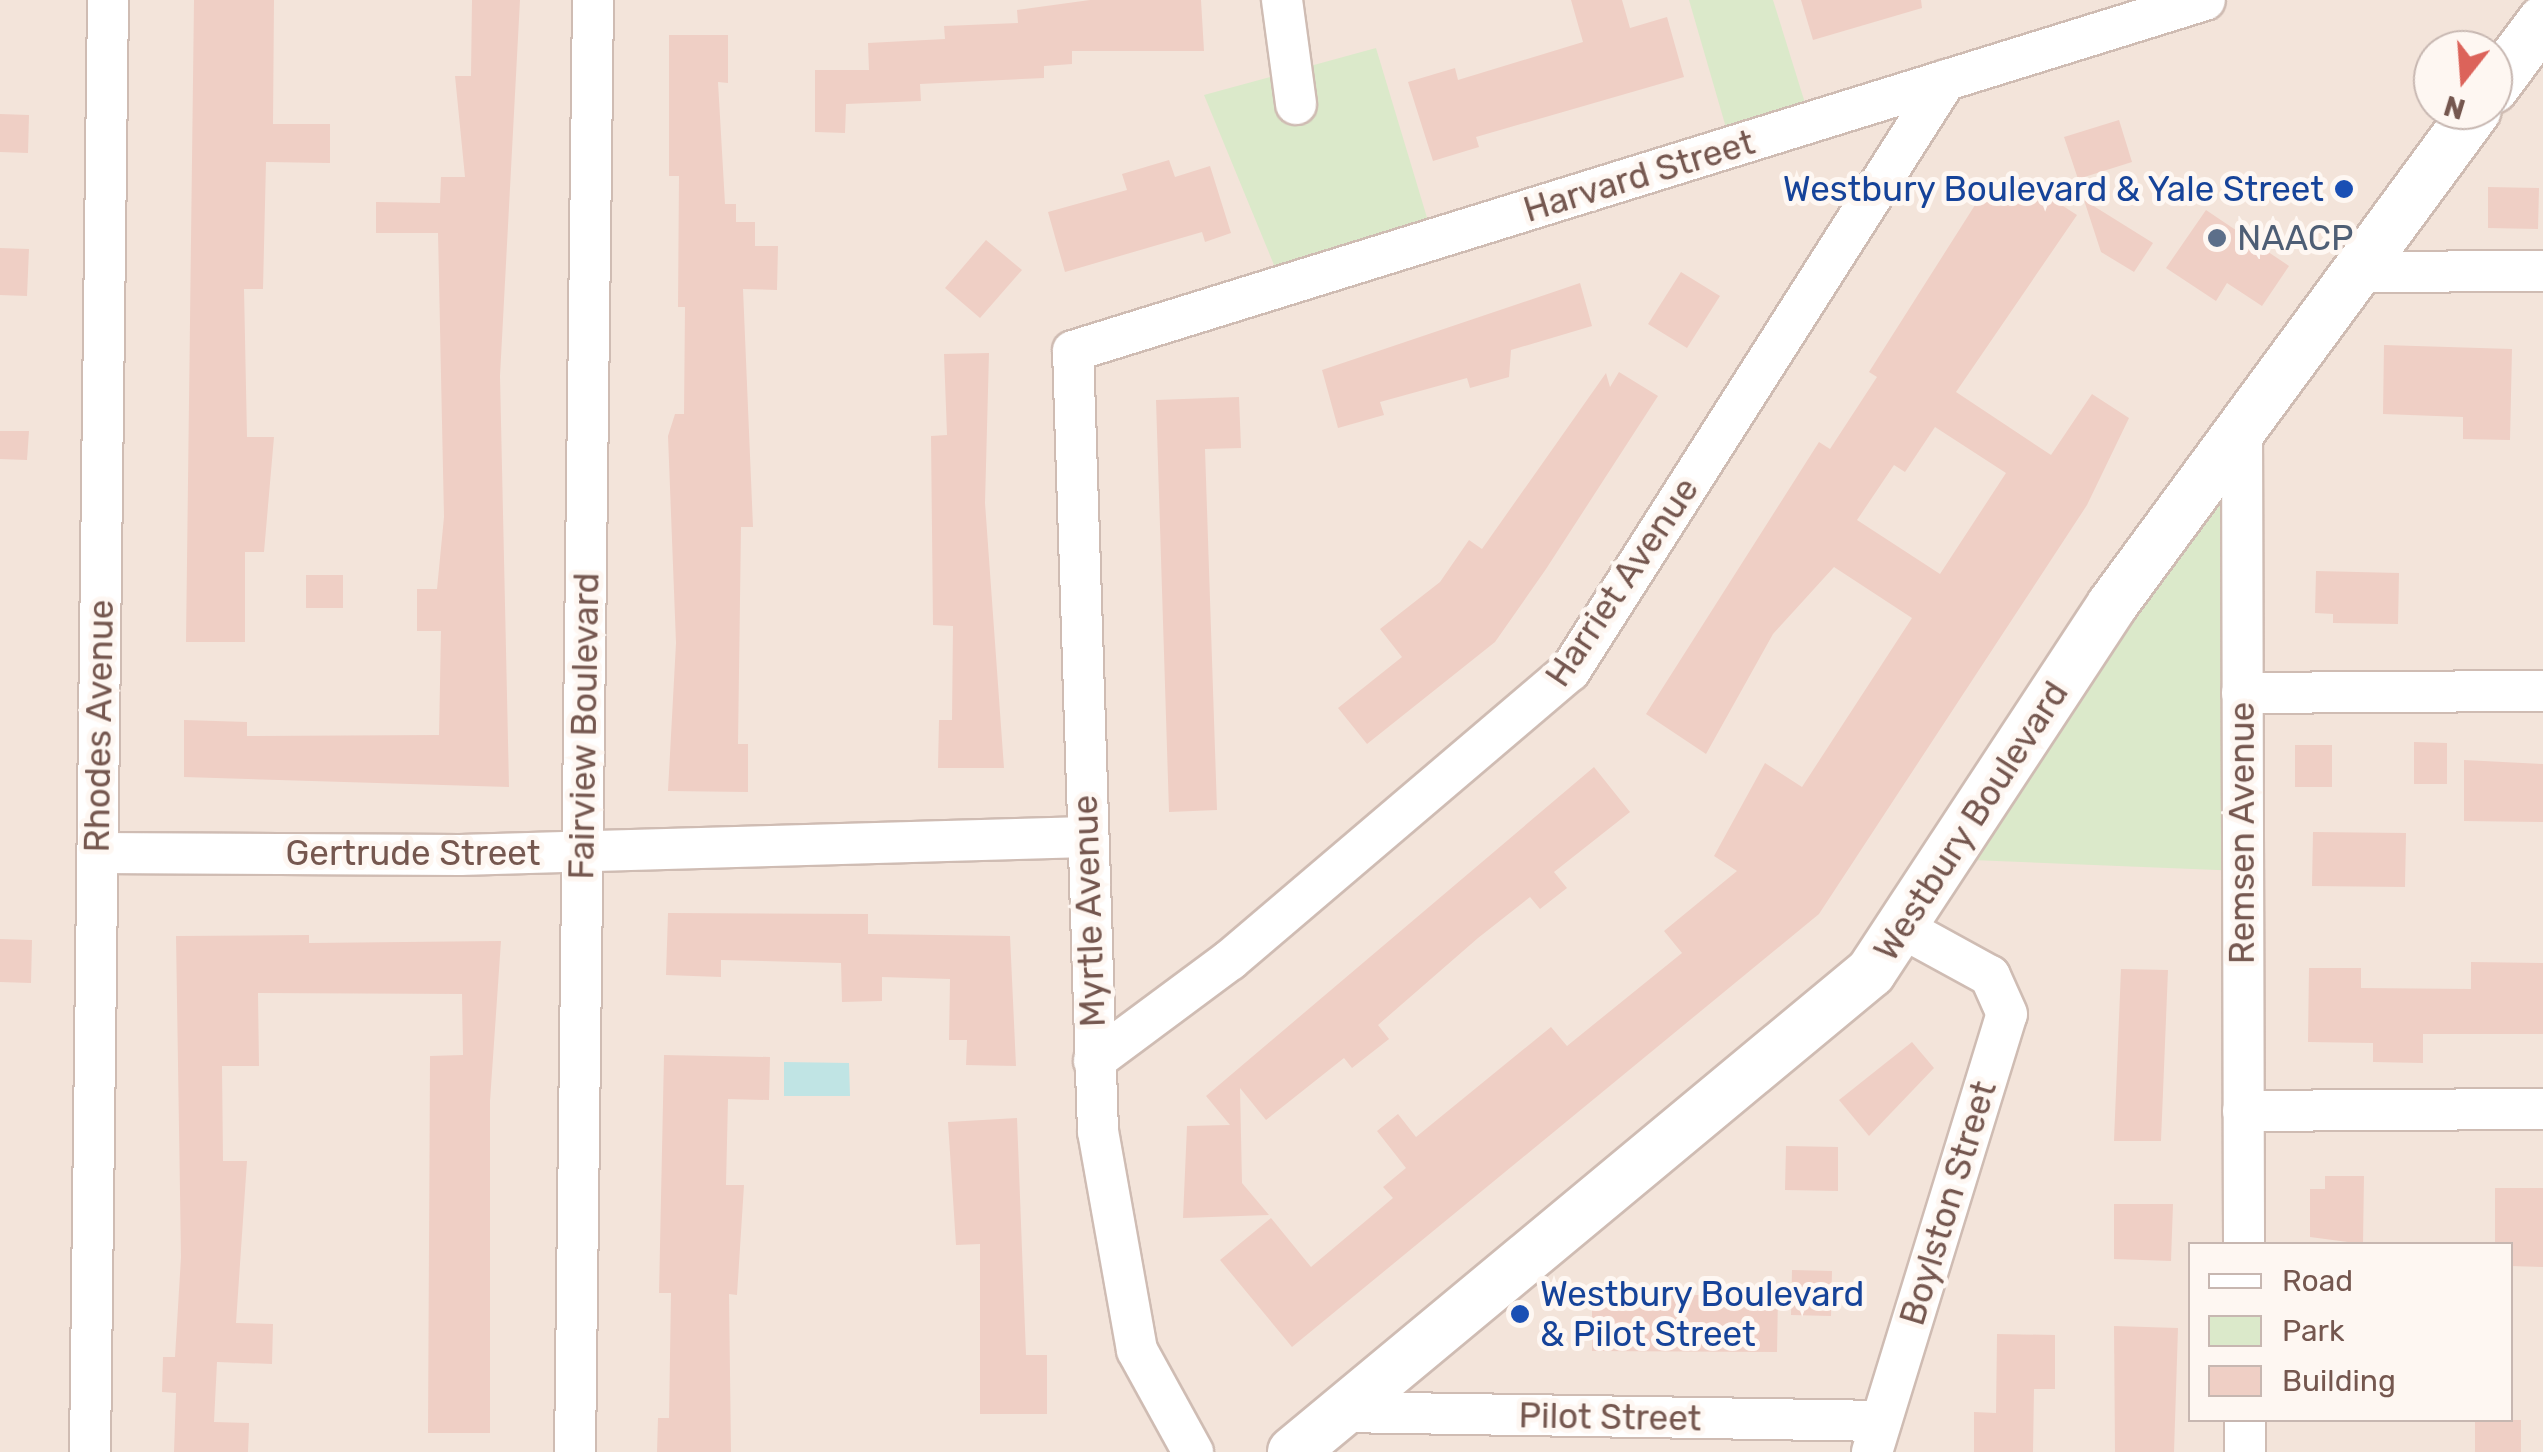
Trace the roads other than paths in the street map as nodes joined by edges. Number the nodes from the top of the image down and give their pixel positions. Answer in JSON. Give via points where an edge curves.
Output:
{"nodes":[{"id":1,"x":108,"y":0,"type":"edge"},
{"id":2,"x":593,"y":0,"type":"edge"},
{"id":3,"x":1282,"y":0,"type":"edge"},
{"id":4,"x":2205,"y":0,"type":"edge"},
{"id":5,"x":2543,"y":21,"type":"edge"},
{"id":6,"x":2513,"y":61,"type":"edge"},
{"id":7,"x":1946,"y":80,"type":"junction"},
{"id":8,"x":1296,"y":104,"type":"dead end"},
{"id":9,"x":2461,"y":130,"type":"edge"},
{"id":10,"x":2543,"y":271,"type":"edge"},
{"id":11,"x":2355,"y":272,"type":"junction"},
{"id":12,"x":1073,"y":352,"type":"joint"},
{"id":13,"x":2242,"y":422,"type":"junction"},
{"id":14,"x":2543,"y":691,"type":"edge"},
{"id":15,"x":2242,"y":693,"type":"junction"},
{"id":16,"x":1087,"y":836,"type":"junction"},
{"id":17,"x":582,"y":851,"type":"junction"},
{"id":18,"x":98,"y":853,"type":"junction"},
{"id":19,"x":1906,"y":930,"type":"junction"},
{"id":20,"x":1094,"y":1061,"type":"junction"},
{"id":21,"x":2543,"y":1109,"type":"edge"},
{"id":22,"x":2243,"y":1111,"type":"junction"},
{"id":23,"x":2244,"y":1242,"type":"edge"},
{"id":24,"x":1340,"y":1412,"type":"junction"},
{"id":25,"x":2245,"y":1422,"type":"edge"},
{"id":26,"x":1876,"y":1436,"type":"edge"},
{"id":27,"x":90,"y":1452,"type":"edge"},
{"id":28,"x":576,"y":1452,"type":"edge"},
{"id":29,"x":1192,"y":1452,"type":"edge"},
{"id":30,"x":1292,"y":1452,"type":"edge"},
{"id":31,"x":2245,"y":1452,"type":"edge"}],
"edges":[{"from":1,"to":18,"type":"street","name":"Rhodes Avenue"},
{"from":2,"to":17,"type":"street","name":"Fairview Boulevard"},
{"from":3,"to":8,"type":"street"},
{"from":4,"to":7,"type":"street","name":"Harvard Street"},
{"from":5,"to":6,"type":"street"},
{"from":7,"to":12,"type":"street","name":"Harvard Street"},
{"from":7,"to":20,"type":"street","name":"Harriet Avenue","via":[[1570,672],[1230,960]]},
{"from":9,"to":11,"type":"street","name":"Westbury Boulevard"},
{"from":10,"to":11,"type":"street"},
{"from":11,"to":13,"type":"street","name":"Westbury Boulevard"},
{"from":12,"to":16,"type":"street","name":"Myrtle Avenue"},
{"from":13,"to":15,"type":"street","name":"Remsen Avenue"},
{"from":13,"to":19,"type":"street","name":"Westbury Boulevard","via":[[2112,605]]},
{"from":14,"to":15,"type":"street"},
{"from":15,"to":22,"type":"street","name":"Remsen Avenue"},
{"from":16,"to":17,"type":"street","name":"Gertrude Street"},
{"from":16,"to":20,"type":"street","name":"Myrtle Avenue"},
{"from":17,"to":18,"type":"street","name":"Gertrude Street"},
{"from":17,"to":28,"type":"street","name":"Fairview Boulevard"},
{"from":18,"to":27,"type":"street","name":"Rhodes Avenue"},
{"from":19,"to":24,"type":"street","name":"Westbury Boulevard","via":[[1870,972]]},
{"from":19,"to":26,"type":"street","name":"Boylston Street","via":[[1974,965],[2002,993],[2007,1014]]},
{"from":20,"to":29,"type":"street","name":"Myrtle Avenue","via":[[1111,1243],[1137,1350]]},
{"from":21,"to":22,"type":"street"},
{"from":22,"to":23,"type":"street","name":"Remsen Avenue"},
{"from":24,"to":26,"type":"street","name":"Pilot Street"},
{"from":24,"to":30,"type":"street","name":"Westbury Boulevard"},
{"from":25,"to":31,"type":"street"}]}
